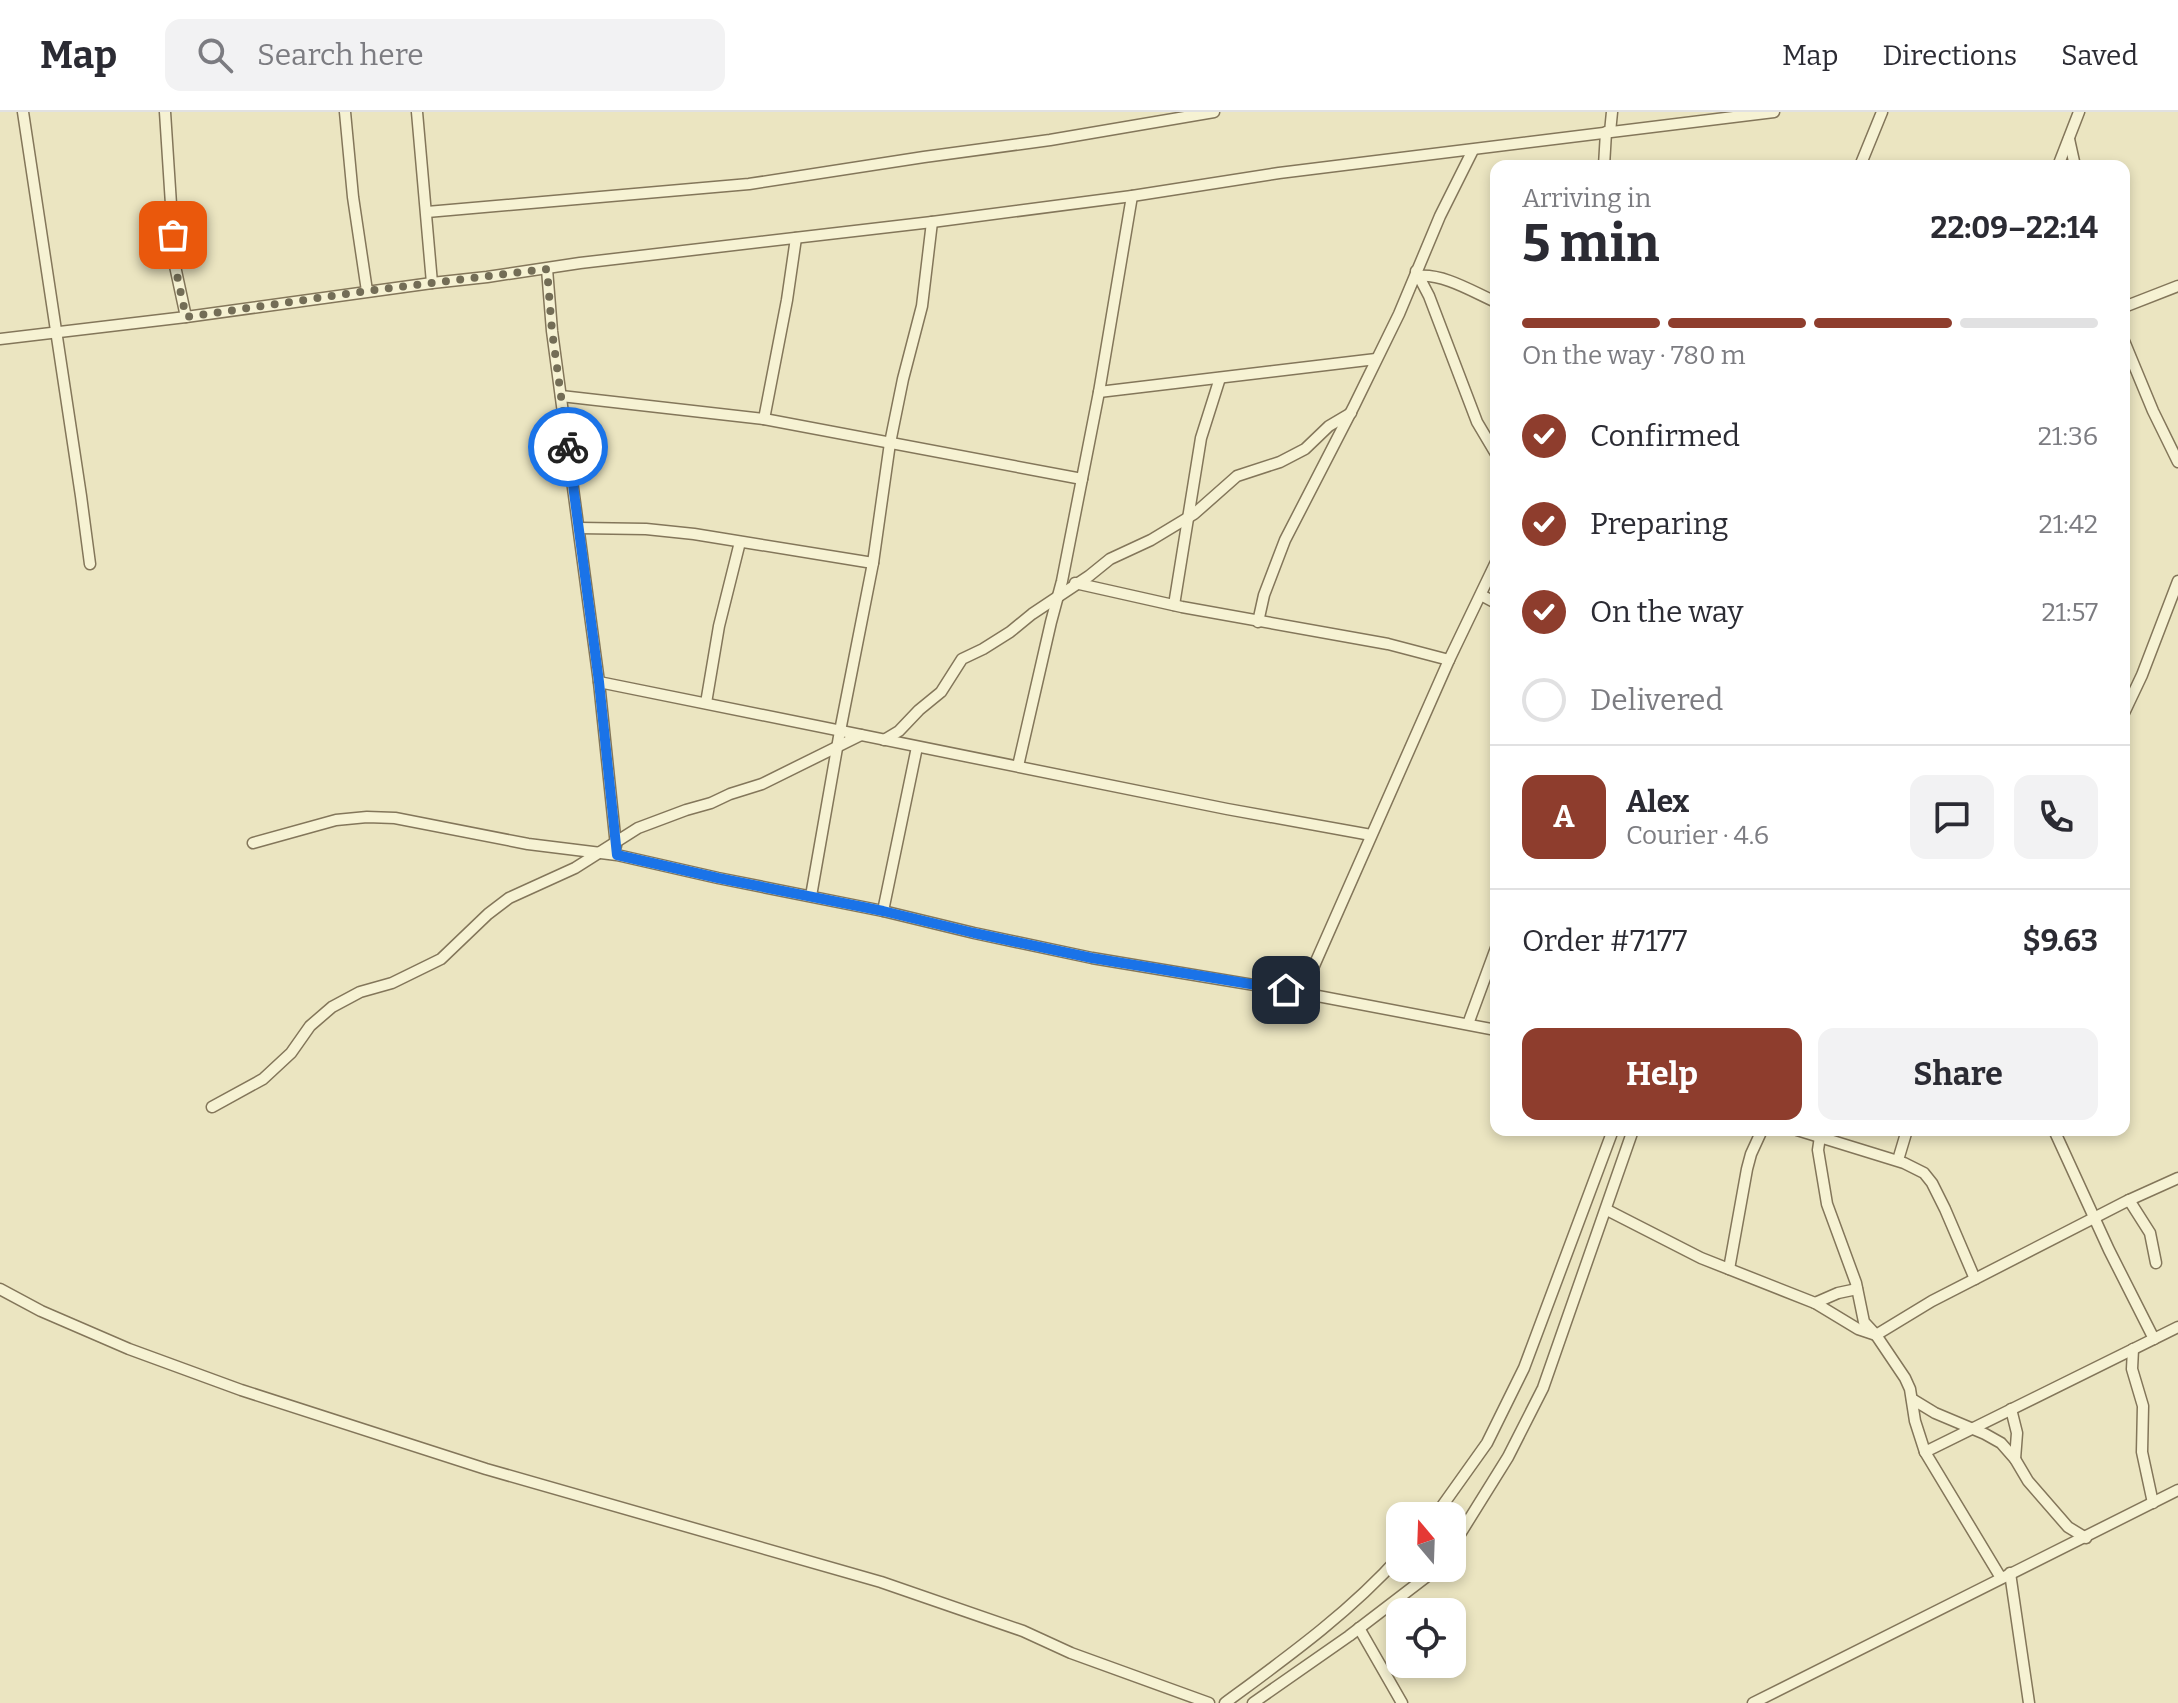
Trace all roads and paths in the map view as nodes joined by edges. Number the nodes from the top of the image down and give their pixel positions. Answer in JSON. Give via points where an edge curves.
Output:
{"nodes":[{"id":1,"x":23,"y":112,"type":"edge"},
{"id":2,"x":165,"y":112,"type":"edge"},
{"id":3,"x":345,"y":112,"type":"edge"},
{"id":4,"x":417,"y":112,"type":"edge"},
{"id":5,"x":1214,"y":112,"type":"edge"},
{"id":6,"x":1612,"y":112,"type":"edge"},
{"id":7,"x":1774,"y":112,"type":"edge"},
{"id":8,"x":1882,"y":112,"type":"edge"},
{"id":9,"x":2079,"y":112,"type":"edge"},
{"id":10,"x":1608,"y":132,"type":"junction"},
{"id":11,"x":2068,"y":137,"type":"junction"},
{"id":12,"x":1473,"y":150,"type":"junction"},
{"id":13,"x":1605,"y":160,"type":"edge"},
{"id":14,"x":1862,"y":160,"type":"edge"},
{"id":15,"x":2060,"y":160,"type":"edge"},
{"id":16,"x":2074,"y":160,"type":"edge"},
{"id":17,"x":1132,"y":196,"type":"junction"},
{"id":18,"x":427,"y":212,"type":"junction"},
{"id":19,"x":932,"y":222,"type":"junction"},
{"id":20,"x":796,"y":238,"type":"junction"},
{"id":21,"x":547,"y":269,"type":"junction"},
{"id":22,"x":1417,"y":274,"type":"junction"},
{"id":23,"x":432,"y":283,"type":"junction"},
{"id":24,"x":2178,"y":286,"type":"edge"},
{"id":25,"x":367,"y":291,"type":"junction"},
{"id":26,"x":1490,"y":299,"type":"edge"},
{"id":27,"x":2130,"y":305,"type":"edge"},
{"id":28,"x":186,"y":317,"type":"junction"},
{"id":29,"x":57,"y":333,"type":"junction"},
{"id":30,"x":0,"y":339,"type":"edge"},
{"id":31,"x":1376,"y":359,"type":"junction"},
{"id":32,"x":2130,"y":359,"type":"edge"},
{"id":33,"x":1220,"y":378,"type":"junction"},
{"id":34,"x":1099,"y":392,"type":"junction"},
{"id":35,"x":561,"y":396,"type":"junction"},
{"id":36,"x":1351,"y":413,"type":"junction"},
{"id":37,"x":764,"y":419,"type":"junction"},
{"id":38,"x":890,"y":443,"type":"junction"},
{"id":39,"x":1490,"y":443,"type":"edge"},
{"id":40,"x":2178,"y":462,"type":"edge"},
{"id":41,"x":1082,"y":479,"type":"junction"},
{"id":42,"x":1187,"y":518,"type":"junction"},
{"id":43,"x":579,"y":528,"type":"junction"},
{"id":44,"x":740,"y":542,"type":"junction"},
{"id":45,"x":873,"y":563,"type":"junction"},
{"id":46,"x":90,"y":564,"type":"dead end"},
{"id":47,"x":1490,"y":575,"type":"edge"},
{"id":48,"x":1062,"y":581,"type":"junction"},
{"id":49,"x":2178,"y":581,"type":"edge"},
{"id":50,"x":1076,"y":584,"type":"junction"},
{"id":51,"x":1481,"y":595,"type":"junction"},
{"id":52,"x":1058,"y":596,"type":"junction"},
{"id":53,"x":1490,"y":600,"type":"edge"},
{"id":54,"x":1174,"y":605,"type":"junction"},
{"id":55,"x":1258,"y":622,"type":"junction"},
{"id":56,"x":1449,"y":660,"type":"junction"},
{"id":57,"x":599,"y":682,"type":"junction"},
{"id":58,"x":2130,"y":700,"type":"edge"},
{"id":59,"x":706,"y":703,"type":"junction"},
{"id":60,"x":840,"y":731,"type":"junction"},
{"id":61,"x":861,"y":735,"type":"junction"},
{"id":62,"x":884,"y":740,"type":"junction"},
{"id":63,"x":838,"y":747,"type":"junction"},
{"id":64,"x":917,"y":747,"type":"junction"},
{"id":65,"x":1018,"y":766,"type":"junction"},
{"id":66,"x":1371,"y":835,"type":"junction"},
{"id":67,"x":253,"y":843,"type":"dead end"},
{"id":68,"x":615,"y":843,"type":"junction"},
{"id":69,"x":599,"y":853,"type":"junction"},
{"id":70,"x":617,"y":855,"type":"junction"},
{"id":71,"x":811,"y":896,"type":"junction"},
{"id":72,"x":883,"y":911,"type":"junction"},
{"id":73,"x":1490,"y":964,"type":"edge"},
{"id":74,"x":1302,"y":993,"type":"junction"},
{"id":75,"x":1468,"y":1024,"type":"junction"},
{"id":76,"x":1490,"y":1029,"type":"edge"},
{"id":77,"x":212,"y":1107,"type":"dead end"},
{"id":78,"x":1611,"y":1136,"type":"edge"},
{"id":79,"x":1631,"y":1136,"type":"edge"},
{"id":80,"x":1759,"y":1136,"type":"edge"},
{"id":81,"x":1820,"y":1136,"type":"edge"},
{"id":82,"x":1829,"y":1136,"type":"edge"},
{"id":83,"x":1905,"y":1136,"type":"edge"},
{"id":84,"x":2057,"y":1136,"type":"edge"},
{"id":85,"x":1898,"y":1160,"type":"junction"},
{"id":86,"x":2178,"y":1178,"type":"edge"},
{"id":87,"x":2129,"y":1200,"type":"junction"},
{"id":88,"x":1607,"y":1210,"type":"junction"},
{"id":89,"x":2095,"y":1219,"type":"junction"},
{"id":90,"x":2156,"y":1263,"type":"dead end"},
{"id":91,"x":1729,"y":1269,"type":"junction"},
{"id":92,"x":1975,"y":1279,"type":"junction"},
{"id":93,"x":0,"y":1289,"type":"edge"},
{"id":94,"x":1857,"y":1289,"type":"junction"},
{"id":95,"x":1815,"y":1303,"type":"junction"},
{"id":96,"x":2178,"y":1327,"type":"edge"},
{"id":97,"x":1876,"y":1335,"type":"junction"},
{"id":98,"x":2154,"y":1339,"type":"junction"},
{"id":99,"x":2133,"y":1349,"type":"junction"},
{"id":100,"x":1912,"y":1399,"type":"junction"},
{"id":101,"x":2011,"y":1409,"type":"junction"},
{"id":102,"x":1970,"y":1429,"type":"junction"},
{"id":103,"x":1925,"y":1452,"type":"junction"},
{"id":104,"x":2015,"y":1459,"type":"junction"},
{"id":105,"x":2178,"y":1490,"type":"edge"},
{"id":106,"x":1445,"y":1502,"type":"edge"},
{"id":107,"x":2153,"y":1503,"type":"junction"},
{"id":108,"x":1466,"y":1524,"type":"edge"},
{"id":109,"x":2086,"y":1538,"type":"junction"},
{"id":110,"x":1386,"y":1572,"type":"edge"},
{"id":111,"x":2005,"y":1576,"type":"junction"},
{"id":112,"x":1419,"y":1582,"type":"edge"},
{"id":113,"x":1359,"y":1628,"type":"junction"},
{"id":114,"x":1209,"y":1703,"type":"edge"},
{"id":115,"x":1225,"y":1703,"type":"edge"},
{"id":116,"x":1253,"y":1703,"type":"edge"},
{"id":117,"x":1402,"y":1703,"type":"edge"},
{"id":118,"x":1753,"y":1703,"type":"edge"},
{"id":119,"x":2029,"y":1703,"type":"edge"}],
"edges":[{"from":1,"to":29,"type":"street"},
{"from":2,"to":28,"type":"street","via":[[175,266]]},
{"from":3,"to":25,"type":"street"},
{"from":4,"to":18,"type":"street"},
{"from":5,"to":18,"type":"street","via":[[749,184]]},
{"from":6,"to":10,"type":"street"},
{"from":7,"to":10,"type":"street"},
{"from":8,"to":14,"type":"street"},
{"from":9,"to":11,"type":"street"},
{"from":10,"to":12,"type":"street"},
{"from":10,"to":13,"type":"street"},
{"from":11,"to":15,"type":"street"},
{"from":11,"to":16,"type":"street"},
{"from":12,"to":17,"type":"street"},
{"from":12,"to":22,"type":"street"},
{"from":17,"to":19,"type":"street"},
{"from":17,"to":34,"type":"street"},
{"from":18,"to":23,"type":"street"},
{"from":19,"to":20,"type":"street"},
{"from":19,"to":38,"type":"street","via":[[922,306]]},
{"from":20,"to":21,"type":"street"},
{"from":20,"to":37,"type":"street"},
{"from":21,"to":23,"type":"street"},
{"from":21,"to":35,"type":"street"},
{"from":22,"to":26,"type":"street"},
{"from":22,"to":31,"type":"street"},
{"from":22,"to":39,"type":"street"},
{"from":23,"to":25,"type":"street"},
{"from":24,"to":27,"type":"street"},
{"from":25,"to":28,"type":"street"},
{"from":28,"to":29,"type":"street"},
{"from":29,"to":30,"type":"street"},
{"from":29,"to":46,"type":"street"},
{"from":31,"to":33,"type":"street"},
{"from":31,"to":36,"type":"street"},
{"from":32,"to":40,"type":"street"},
{"from":33,"to":34,"type":"street"},
{"from":33,"to":42,"type":"street","via":[[1201,438]]},
{"from":34,"to":41,"type":"street"},
{"from":35,"to":37,"type":"street"},
{"from":35,"to":43,"type":"street"},
{"from":36,"to":42,"type":"street","via":[[1305,449],[1237,476]]},
{"from":36,"to":55,"type":"street","via":[[1285,540]]},
{"from":37,"to":38,"type":"street"},
{"from":38,"to":41,"type":"street"},
{"from":38,"to":45,"type":"street"},
{"from":41,"to":48,"type":"street"},
{"from":42,"to":50,"type":"street","via":[[1110,559]]},
{"from":42,"to":54,"type":"street"},
{"from":43,"to":44,"type":"street","via":[[646,529]]},
{"from":43,"to":57,"type":"street"},
{"from":44,"to":45,"type":"street"},
{"from":44,"to":59,"type":"street"},
{"from":45,"to":60,"type":"street"},
{"from":47,"to":51,"type":"street"},
{"from":48,"to":50,"type":"street"},
{"from":48,"to":52,"type":"street"},
{"from":49,"to":58,"type":"street"},
{"from":50,"to":52,"type":"street"},
{"from":50,"to":54,"type":"street"},
{"from":51,"to":53,"type":"street"},
{"from":51,"to":56,"type":"street"},
{"from":52,"to":62,"type":"street","via":[[962,659],[941,692]]},
{"from":52,"to":65,"type":"street"},
{"from":54,"to":55,"type":"street"},
{"from":55,"to":56,"type":"street"},
{"from":56,"to":66,"type":"street"},
{"from":57,"to":59,"type":"street"},
{"from":57,"to":68,"type":"street"},
{"from":59,"to":60,"type":"street"},
{"from":60,"to":61,"type":"street"},
{"from":60,"to":63,"type":"street"},
{"from":61,"to":62,"type":"street"},
{"from":61,"to":63,"type":"street"},
{"from":62,"to":64,"type":"street"},
{"from":63,"to":68,"type":"street","via":[[762,784],[638,828]]},
{"from":63,"to":71,"type":"street"},
{"from":64,"to":65,"type":"street"},
{"from":64,"to":72,"type":"street"},
{"from":65,"to":66,"type":"street"},
{"from":66,"to":74,"type":"street"},
{"from":67,"to":69,"type":"street","via":[[367,817]]},
{"from":68,"to":69,"type":"street"},
{"from":68,"to":70,"type":"street"},
{"from":69,"to":70,"type":"street"},
{"from":69,"to":77,"type":"street","via":[[502,902],[441,959],[332,1007],[263,1079]]},
{"from":70,"to":71,"type":"street"},
{"from":71,"to":72,"type":"street"},
{"from":72,"to":74,"type":"street","via":[[1092,958]]},
{"from":73,"to":75,"type":"street"},
{"from":74,"to":75,"type":"street"},
{"from":75,"to":76,"type":"street"},
{"from":78,"to":106,"type":"street","via":[[1524,1368],[1487,1443]]},
{"from":79,"to":88,"type":"street"},
{"from":80,"to":91,"type":"street","via":[[1747,1169]]},
{"from":81,"to":94,"type":"street","via":[[1827,1204]]},
{"from":82,"to":85,"type":"street"},
{"from":83,"to":85,"type":"street"},
{"from":84,"to":89,"type":"street"},
{"from":85,"to":92,"type":"street","via":[[1932,1183]]},
{"from":86,"to":87,"type":"street"},
{"from":87,"to":89,"type":"street"},
{"from":87,"to":90,"type":"street","via":[[2150,1233]]},
{"from":88,"to":91,"type":"street"},
{"from":88,"to":108,"type":"street","via":[[1543,1388]]},
{"from":89,"to":92,"type":"street"},
{"from":89,"to":98,"type":"street"},
{"from":91,"to":95,"type":"street"},
{"from":92,"to":97,"type":"street"},
{"from":93,"to":114,"type":"street","via":[[129,1349],[241,1390],[486,1469],[881,1582]]},
{"from":94,"to":95,"type":"street"},
{"from":94,"to":97,"type":"street","via":[[1864,1322]]},
{"from":95,"to":97,"type":"street"},
{"from":96,"to":98,"type":"street"},
{"from":97,"to":100,"type":"street","via":[[1905,1378]]},
{"from":98,"to":99,"type":"street"},
{"from":99,"to":101,"type":"street"},
{"from":99,"to":107,"type":"street","via":[[2132,1369],[2143,1406],[2142,1452]]},
{"from":100,"to":102,"type":"street"},
{"from":100,"to":103,"type":"street"},
{"from":101,"to":102,"type":"street"},
{"from":101,"to":104,"type":"street","via":[[2017,1433]]},
{"from":102,"to":103,"type":"street"},
{"from":102,"to":104,"type":"street","via":[[1994,1439]]},
{"from":103,"to":111,"type":"street"},
{"from":104,"to":109,"type":"street","via":[[2068,1527]]},
{"from":105,"to":107,"type":"street"},
{"from":107,"to":109,"type":"street"},
{"from":109,"to":111,"type":"street"},
{"from":110,"to":115,"type":"street"},
{"from":111,"to":118,"type":"street"},
{"from":111,"to":119,"type":"street"},
{"from":112,"to":113,"type":"street"},
{"from":113,"to":116,"type":"street"},
{"from":113,"to":117,"type":"street"}]}
